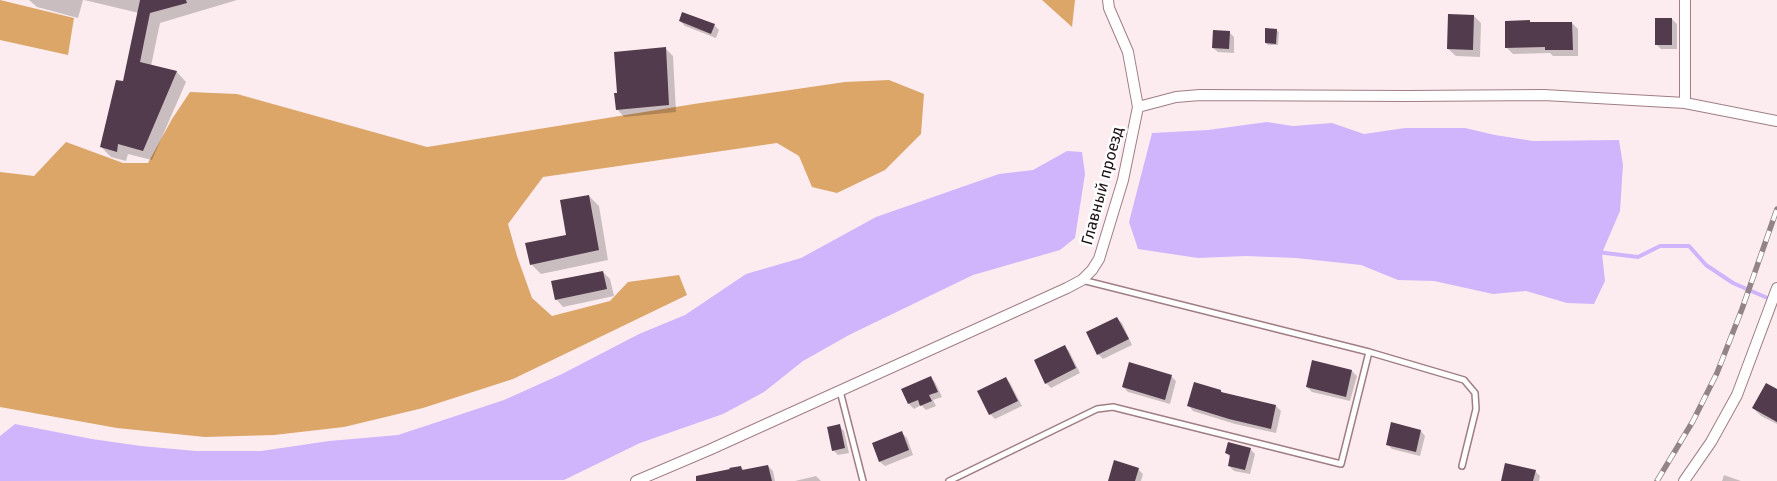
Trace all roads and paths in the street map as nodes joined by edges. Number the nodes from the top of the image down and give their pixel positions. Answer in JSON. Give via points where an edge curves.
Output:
{"nodes":[{"id":1,"x":1108,"y":0,"type":"edge"},
{"id":2,"x":1685,"y":0,"type":"edge"},
{"id":3,"x":1685,"y":103,"type":"junction"},
{"id":4,"x":1138,"y":107,"type":"junction"},
{"id":5,"x":1777,"y":121,"type":"edge"},
{"id":6,"x":1082,"y":280,"type":"junction"},
{"id":7,"x":1776,"y":290,"type":"edge"},
{"id":8,"x":1369,"y":352,"type":"junction"},
{"id":9,"x":840,"y":391,"type":"junction"},
{"id":10,"x":1462,"y":466,"type":"dead end"},
{"id":11,"x":636,"y":481,"type":"edge"},
{"id":12,"x":863,"y":481,"type":"edge"},
{"id":13,"x":948,"y":481,"type":"edge"},
{"id":14,"x":1684,"y":481,"type":"edge"}],
"edges":[{"from":1,"to":4,"type":"street","via":[[1128,52]]},
{"from":2,"to":3,"type":"street"},
{"from":3,"to":4,"type":"street","via":[[1544,95],[1200,95],[1176,97]]},
{"from":3,"to":5,"type":"street"},
{"from":4,"to":6,"type":"street","name":"Главный проезд","via":[[1123,180],[1099,259]]},
{"from":6,"to":8,"type":"lane"},
{"from":6,"to":9,"type":"street","name":"Главный проезд"},
{"from":7,"to":14,"type":"street","via":[[1736,395],[1711,442]]},
{"from":8,"to":10,"type":"lane","via":[[1464,380],[1475,393],[1476,409]]},
{"from":8,"to":13,"type":"lane","via":[[1341,464],[1113,407],[1097,409]]},
{"from":9,"to":11,"type":"street","name":"Главный проезд"},
{"from":9,"to":12,"type":"lane"}]}
